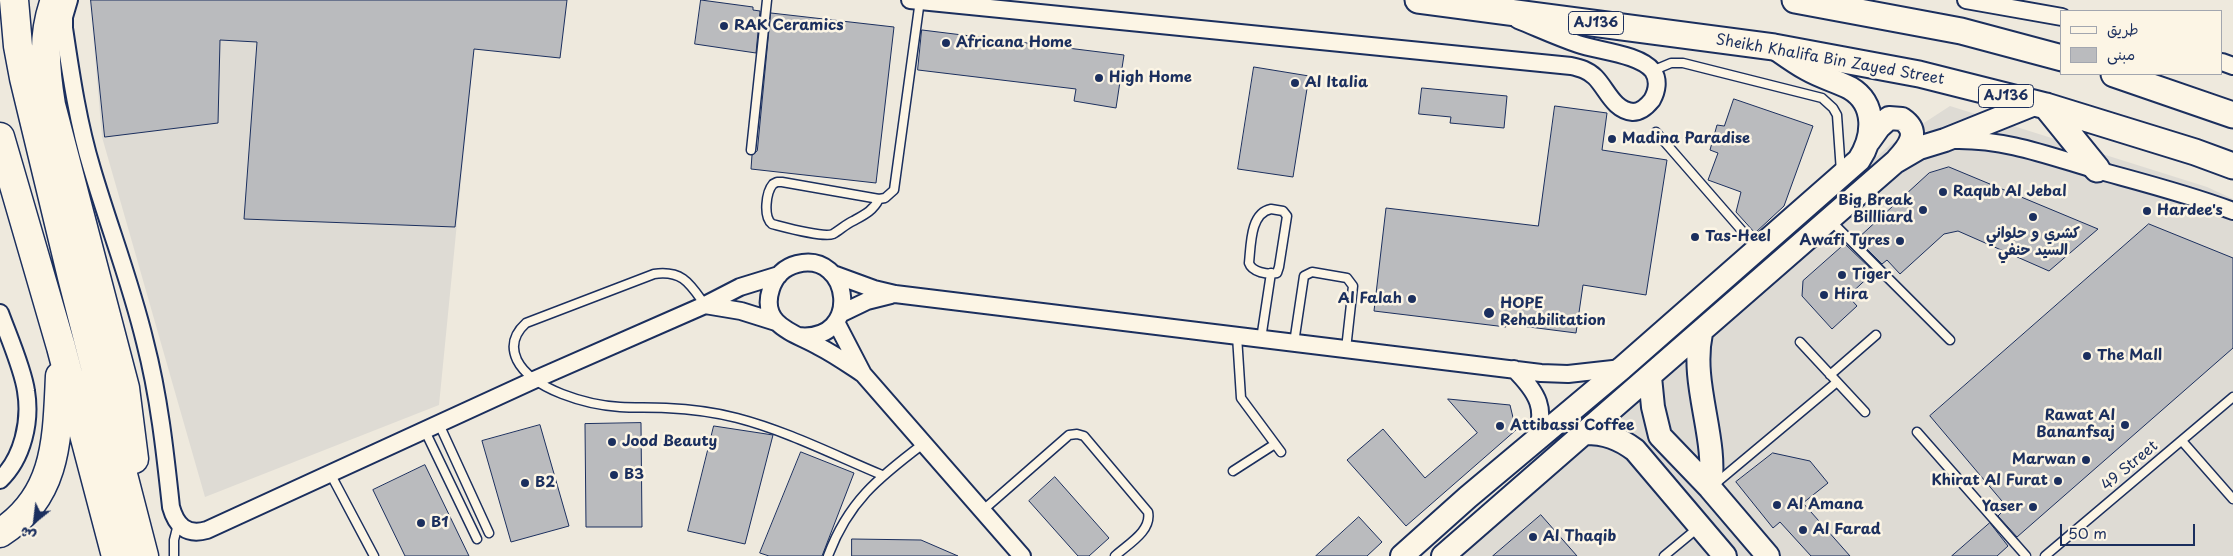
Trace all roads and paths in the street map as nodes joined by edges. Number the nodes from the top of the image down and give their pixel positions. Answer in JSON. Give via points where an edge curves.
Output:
{"nodes":[{"id":1,"x":14,"y":0,"type":"edge"},
{"id":2,"x":55,"y":0,"type":"edge"},
{"id":3,"x":69,"y":0,"type":"edge"},
{"id":4,"x":767,"y":0,"type":"edge"},
{"id":5,"x":910,"y":0,"type":"edge"},
{"id":6,"x":920,"y":0,"type":"edge"},
{"id":7,"x":1418,"y":0,"type":"edge"},
{"id":8,"x":1795,"y":0,"type":"edge"},
{"id":9,"x":1966,"y":0,"type":"edge"},
{"id":10,"x":1493,"y":8,"type":"junction"},
{"id":11,"x":2060,"y":17,"type":"edge"},
{"id":12,"x":2060,"y":40,"type":"edge"},
{"id":13,"x":1774,"y":47,"type":"junction"},
{"id":14,"x":2038,"y":51,"type":"junction"},
{"id":15,"x":2060,"y":57,"type":"edge"},
{"id":16,"x":1652,"y":71,"type":"junction"},
{"id":17,"x":2117,"y":75,"type":"edge"},
{"id":18,"x":2041,"y":104,"type":"junction"},
{"id":19,"x":2233,"y":116,"type":"edge"},
{"id":20,"x":1656,"y":132,"type":"dead end"},
{"id":21,"x":0,"y":137,"type":"edge"},
{"id":22,"x":1945,"y":140,"type":"junction"},
{"id":23,"x":1869,"y":141,"type":"junction"},
{"id":24,"x":751,"y":150,"type":"dead end"},
{"id":25,"x":1895,"y":162,"type":"junction"},
{"id":26,"x":2233,"y":166,"type":"edge"},
{"id":27,"x":2097,"y":170,"type":"junction"},
{"id":28,"x":1842,"y":176,"type":"junction"},
{"id":29,"x":0,"y":186,"type":"edge"},
{"id":30,"x":879,"y":199,"type":"junction"},
{"id":31,"x":2233,"y":211,"type":"edge"},
{"id":32,"x":1829,"y":220,"type":"junction"},
{"id":33,"x":1758,"y":249,"type":"junction"},
{"id":34,"x":35,"y":256,"type":"junction"},
{"id":35,"x":122,"y":259,"type":"junction"},
{"id":36,"x":83,"y":272,"type":"junction"},
{"id":37,"x":1271,"y":273,"type":"junction"},
{"id":38,"x":779,"y":274,"type":"junction"},
{"id":39,"x":833,"y":274,"type":"junction"},
{"id":40,"x":895,"y":294,"type":"junction"},
{"id":41,"x":705,"y":305,"type":"junction"},
{"id":42,"x":0,"y":314,"type":"edge"},
{"id":43,"x":838,"y":318,"type":"junction"},
{"id":44,"x":776,"y":322,"type":"junction"},
{"id":45,"x":1702,"y":333,"type":"junction"},
{"id":46,"x":1876,"y":335,"type":"dead end"},
{"id":47,"x":798,"y":336,"type":"junction"},
{"id":48,"x":1237,"y":336,"type":"junction"},
{"id":49,"x":1260,"y":339,"type":"junction"},
{"id":50,"x":1950,"y":340,"type":"dead end"},
{"id":51,"x":1800,"y":342,"type":"dead end"},
{"id":52,"x":1294,"y":343,"type":"junction"},
{"id":53,"x":61,"y":347,"type":"junction"},
{"id":54,"x":1346,"y":349,"type":"junction"},
{"id":55,"x":1622,"y":368,"type":"junction"},
{"id":56,"x":1514,"y":369,"type":"junction"},
{"id":57,"x":863,"y":374,"type":"junction"},
{"id":58,"x":1830,"y":375,"type":"junction"},
{"id":59,"x":1650,"y":377,"type":"junction"},
{"id":60,"x":534,"y":380,"type":"junction"},
{"id":61,"x":1837,"y":382,"type":"junction"},
{"id":62,"x":2233,"y":397,"type":"edge"},
{"id":63,"x":1865,"y":412,"type":"dead end"},
{"id":64,"x":432,"y":428,"type":"junction"},
{"id":65,"x":1917,"y":432,"type":"dead end"},
{"id":66,"x":1586,"y":433,"type":"junction"},
{"id":67,"x":1660,"y":436,"type":"junction"},
{"id":68,"x":2182,"y":441,"type":"junction"},
{"id":69,"x":923,"y":444,"type":"junction"},
{"id":70,"x":1275,"y":444,"type":"junction"},
{"id":71,"x":1531,"y":445,"type":"junction"},
{"id":72,"x":1635,"y":450,"type":"junction"},
{"id":73,"x":1280,"y":452,"type":"dead end"},
{"id":74,"x":1233,"y":471,"type":"dead end"},
{"id":75,"x":330,"y":475,"type":"junction"},
{"id":76,"x":882,"y":475,"type":"junction"},
{"id":77,"x":0,"y":480,"type":"edge"},
{"id":78,"x":1710,"y":488,"type":"junction"},
{"id":79,"x":2233,"y":499,"type":"edge"},
{"id":80,"x":982,"y":511,"type":"junction"},
{"id":81,"x":178,"y":524,"type":"junction"},
{"id":82,"x":1700,"y":526,"type":"junction"},
{"id":83,"x":0,"y":533,"type":"edge"},
{"id":84,"x":489,"y":533,"type":"dead end"},
{"id":85,"x":477,"y":538,"type":"dead end"},
{"id":86,"x":116,"y":556,"type":"edge"},
{"id":87,"x":144,"y":556,"type":"edge"},
{"id":88,"x":174,"y":556,"type":"edge"},
{"id":89,"x":374,"y":556,"type":"edge"},
{"id":90,"x":828,"y":556,"type":"edge"},
{"id":91,"x":1022,"y":556,"type":"edge"},
{"id":92,"x":1115,"y":556,"type":"edge"},
{"id":93,"x":1402,"y":556,"type":"edge"},
{"id":94,"x":1443,"y":556,"type":"edge"},
{"id":95,"x":1664,"y":556,"type":"edge"},
{"id":96,"x":1725,"y":556,"type":"edge"},
{"id":97,"x":1768,"y":556,"type":"edge"},
{"id":98,"x":2026,"y":556,"type":"edge"},
{"id":99,"x":2045,"y":556,"type":"edge"}],
"edges":[{"from":1,"to":36,"type":"highway","via":[[24,78]]},
{"from":2,"to":36,"type":"highway","via":[[46,28],[46,76]]},
{"from":3,"to":35,"type":"street","via":[[64,28],[80,122]]},
{"from":4,"to":24,"type":"lane"},
{"from":5,"to":6,"type":"street"},
{"from":6,"to":16,"type":"street","via":[[1571,66],[1588,71],[1616,104],[1632,112],[1646,107],[1653,98],[1657,88]]},
{"from":6,"to":30,"type":"lane","via":[[894,190]]},
{"from":7,"to":10,"type":"main road","name":"Sheikh Khalifa Bin Zayed Street","number":"AJ136"},
{"from":8,"to":14,"type":"main road","via":[[1899,18]]},
{"from":9,"to":11,"type":"street"},
{"from":10,"to":13,"type":"main road","name":"Sheikh Khalifa Bin Zayed Street","number":"AJ136"},
{"from":10,"to":16,"type":"street","via":[[1558,37],[1632,59]]},
{"from":12,"to":14,"type":"main road"},
{"from":13,"to":18,"type":"main road","name":"Sheikh Khalifa Bin Zayed Street","number":"AJ136","via":[[1919,74]]},
{"from":13,"to":23,"type":"street","via":[[1807,69],[1858,94],[1870,112]]},
{"from":14,"to":15,"type":"main road"},
{"from":16,"to":28,"type":"lane","via":[[1672,63],[1683,63],[1822,98],[1837,115]]},
{"from":17,"to":19,"type":"main road"},
{"from":18,"to":22,"type":"street"},
{"from":18,"to":26,"type":"main road","name":"Sheikh Khalifa Bin Zayed Street","number":"AJ136"},
{"from":18,"to":27,"type":"main road"},
{"from":20,"to":33,"type":"lane"},
{"from":21,"to":34,"type":"highway"},
{"from":22,"to":25,"type":"street","via":[[1919,148]]},
{"from":22,"to":27,"type":"street","via":[[1994,141]]},
{"from":23,"to":25,"type":"street","via":[[1889,118],[1907,123],[1911,128],[1912,142]]},
{"from":23,"to":28,"type":"street","via":[[1859,160]]},
{"from":25,"to":32,"type":"street"},
{"from":27,"to":31,"type":"street","via":[[2189,194]]},
{"from":28,"to":33,"type":"street"},
{"from":29,"to":34,"type":"highway"},
{"from":30,"to":30,"type":"lane","via":[[777,182],[770,187],[766,218],[772,224],[830,235],[866,214]]},
{"from":32,"to":45,"type":"street"},
{"from":32,"to":50,"type":"lane"},
{"from":33,"to":55,"type":"street"},
{"from":34,"to":53,"type":"highway"},
{"from":35,"to":36,"type":"street"},
{"from":35,"to":81,"type":"street","via":[[154,380],[171,507]]},
{"from":36,"to":87,"type":"highway","via":[[125,388],[133,443],[137,525]]},
{"from":37,"to":37,"type":"lane","via":[[1279,270],[1287,219],[1283,211],[1271,209],[1256,219],[1248,263],[1252,269]]},
{"from":37,"to":49,"type":"lane"},
{"from":38,"to":39,"type":"street","via":[[801,263],[818,265]]},
{"from":38,"to":41,"type":"street","via":[[740,287]]},
{"from":38,"to":44,"type":"street","via":[[769,298]]},
{"from":39,"to":40,"type":"street"},
{"from":39,"to":43,"type":"street","via":[[843,297]]},
{"from":40,"to":43,"type":"street","via":[[867,301]]},
{"from":40,"to":48,"type":"street"},
{"from":41,"to":44,"type":"street","via":[[741,311]]},
{"from":41,"to":60,"type":"street"},
{"from":41,"to":60,"type":"lane","via":[[685,279],[665,272],[526,323],[515,336],[514,354],[522,369]]},
{"from":42,"to":77,"type":"street","via":[[26,390],[28,420],[21,449]]},
{"from":43,"to":47,"type":"street","via":[[823,333]]},
{"from":43,"to":57,"type":"street"},
{"from":44,"to":47,"type":"street"},
{"from":45,"to":59,"type":"street"},
{"from":45,"to":78,"type":"street","via":[[1698,367],[1712,466]]},
{"from":46,"to":58,"type":"lane"},
{"from":47,"to":57,"type":"street"},
{"from":48,"to":49,"type":"street"},
{"from":48,"to":70,"type":"lane","via":[[1240,398]]},
{"from":49,"to":52,"type":"street"},
{"from":51,"to":58,"type":"lane"},
{"from":52,"to":54,"type":"street"},
{"from":52,"to":54,"type":"lane","via":[[1304,276],[1312,272],[1347,278],[1353,286]]},
{"from":53,"to":83,"type":"highway","via":[[57,432],[50,470],[33,503]]},
{"from":53,"to":86,"type":"highway"},
{"from":54,"to":56,"type":"street"},
{"from":55,"to":56,"type":"street","via":[[1568,374]]},
{"from":55,"to":71,"type":"street"},
{"from":56,"to":71,"type":"street","via":[[1538,396],[1540,421]]},
{"from":57,"to":69,"type":"street"},
{"from":58,"to":61,"type":"lane"},
{"from":59,"to":66,"type":"street"},
{"from":59,"to":67,"type":"street"},
{"from":60,"to":64,"type":"street"},
{"from":60,"to":76,"type":"lane","via":[[599,404],[701,411],[736,418],[770,428]]},
{"from":61,"to":63,"type":"lane"},
{"from":61,"to":78,"type":"lane"},
{"from":62,"to":68,"type":"lane","name":"49 Street"},
{"from":64,"to":75,"type":"street"},
{"from":64,"to":84,"type":"lane"},
{"from":64,"to":85,"type":"lane"},
{"from":65,"to":98,"type":"lane"},
{"from":66,"to":72,"type":"street","via":[[1611,436]]},
{"from":66,"to":94,"type":"street"},
{"from":67,"to":72,"type":"street","via":[[1648,430],[1641,432],[1636,437]]},
{"from":67,"to":78,"type":"street"},
{"from":68,"to":79,"type":"lane"},
{"from":68,"to":99,"type":"lane","name":"49 Street"},
{"from":69,"to":76,"type":"lane"},
{"from":69,"to":80,"type":"street"},
{"from":70,"to":73,"type":"lane"},
{"from":70,"to":74,"type":"lane"},
{"from":71,"to":93,"type":"street"},
{"from":72,"to":82,"type":"street"},
{"from":75,"to":81,"type":"street","via":[[207,530],[191,532]]},
{"from":75,"to":89,"type":"lane"},
{"from":76,"to":90,"type":"lane","via":[[842,524]]},
{"from":78,"to":97,"type":"street"},
{"from":80,"to":91,"type":"street"},
{"from":80,"to":92,"type":"lane","via":[[1069,435],[1084,436],[1148,512],[1150,519],[1147,527]]},
{"from":81,"to":88,"type":"lane"},
{"from":82,"to":95,"type":"lane"},
{"from":82,"to":96,"type":"street"}]}
